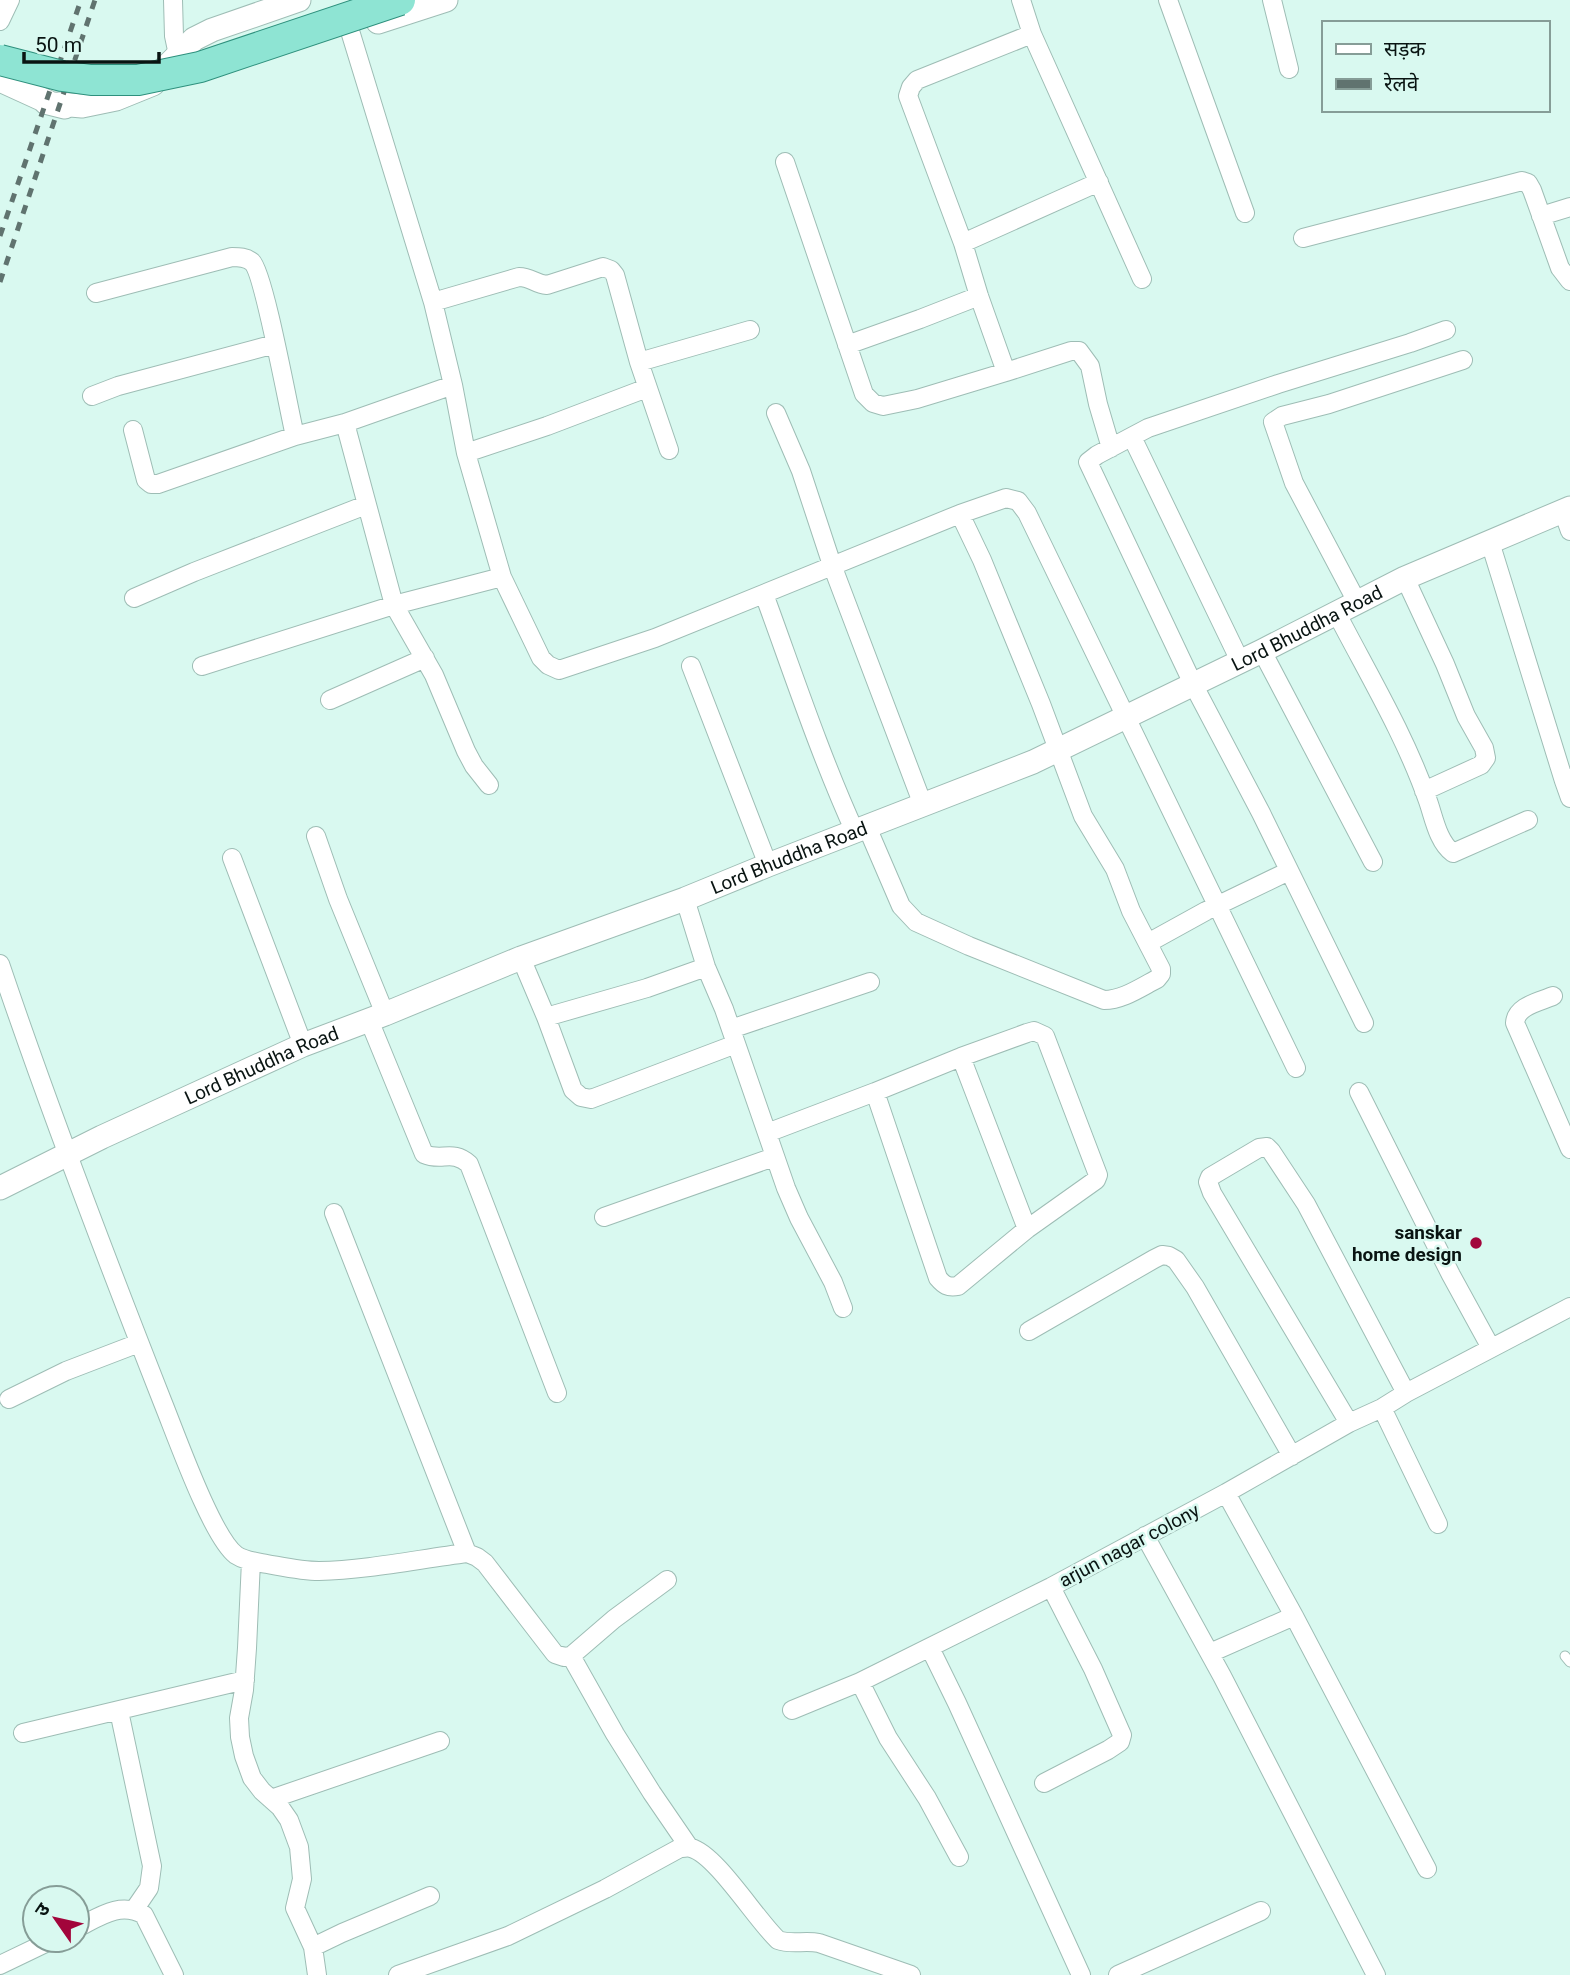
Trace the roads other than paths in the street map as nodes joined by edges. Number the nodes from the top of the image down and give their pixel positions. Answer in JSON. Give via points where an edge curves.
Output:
{"nodes":[{"id":1,"x":10,"y":0,"type":"edge"},
{"id":2,"x":173,"y":0,"type":"edge"},
{"id":3,"x":299,"y":0,"type":"edge"},
{"id":4,"x":400,"y":0,"type":"edge"},
{"id":5,"x":446,"y":0,"type":"edge"},
{"id":6,"x":1021,"y":0,"type":"edge"},
{"id":7,"x":1168,"y":0,"type":"edge"},
{"id":8,"x":1272,"y":0,"type":"edge"},
{"id":9,"x":0,"y":21,"type":"edge"},
{"id":10,"x":350,"y":31,"type":"junction"},
{"id":11,"x":1032,"y":34,"type":"junction"},
{"id":12,"x":178,"y":55,"type":"junction"},
{"id":13,"x":0,"y":60,"type":"edge"},
{"id":14,"x":1289,"y":69,"type":"dead end"},
{"id":15,"x":0,"y":80,"type":"edge"},
{"id":16,"x":149,"y":85,"type":"junction"},
{"id":17,"x":785,"y":162,"type":"dead end"},
{"id":18,"x":1099,"y":182,"type":"junction"},
{"id":19,"x":1570,"y":207,"type":"edge"},
{"id":20,"x":1245,"y":212,"type":"dead end"},
{"id":21,"x":1541,"y":216,"type":"junction"},
{"id":22,"x":1303,"y":238,"type":"dead end"},
{"id":23,"x":963,"y":243,"type":"junction"},
{"id":24,"x":1142,"y":279,"type":"dead end"},
{"id":25,"x":1570,"y":281,"type":"edge"},
{"id":26,"x":96,"y":293,"type":"dead end"},
{"id":27,"x":979,"y":296,"type":"junction"},
{"id":28,"x":433,"y":302,"type":"junction"},
{"id":29,"x":750,"y":330,"type":"dead end"},
{"id":30,"x":1446,"y":330,"type":"dead end"},
{"id":31,"x":275,"y":344,"type":"junction"},
{"id":32,"x":847,"y":345,"type":"junction"},
{"id":33,"x":1463,"y":360,"type":"dead end"},
{"id":34,"x":639,"y":362,"type":"junction"},
{"id":35,"x":1006,"y":372,"type":"junction"},
{"id":36,"x":453,"y":385,"type":"junction"},
{"id":37,"x":648,"y":388,"type":"junction"},
{"id":38,"x":1264,"y":390,"type":"junction"},
{"id":39,"x":92,"y":396,"type":"dead end"},
{"id":40,"x":776,"y":413,"type":"dead end"},
{"id":41,"x":1282,"y":415,"type":"junction"},
{"id":42,"x":345,"y":423,"type":"junction"},
{"id":43,"x":133,"y":430,"type":"dead end"},
{"id":44,"x":295,"y":436,"type":"junction"},
{"id":45,"x":1132,"y":437,"type":"junction"},
{"id":46,"x":1111,"y":449,"type":"junction"},
{"id":47,"x":669,"y":450,"type":"dead end"},
{"id":48,"x":466,"y":453,"type":"junction"},
{"id":49,"x":366,"y":505,"type":"junction"},
{"id":50,"x":960,"y":514,"type":"junction"},
{"id":51,"x":1568,"y":517,"type":"edge"},
{"id":52,"x":1490,"y":542,"type":"junction"},
{"id":53,"x":832,"y":565,"type":"junction"},
{"id":54,"x":502,"y":577,"type":"junction"},
{"id":55,"x":1405,"y":578,"type":"junction"},
{"id":56,"x":764,"y":594,"type":"junction"},
{"id":57,"x":134,"y":598,"type":"dead end"},
{"id":58,"x":1357,"y":602,"type":"junction"},
{"id":59,"x":394,"y":605,"type":"junction"},
{"id":60,"x":1336,"y":612,"type":"junction"},
{"id":61,"x":1262,"y":651,"type":"junction"},
{"id":62,"x":425,"y":658,"type":"junction"},
{"id":63,"x":1240,"y":661,"type":"junction"},
{"id":64,"x":202,"y":666,"type":"dead end"},
{"id":65,"x":691,"y":666,"type":"dead end"},
{"id":66,"x":1193,"y":684,"type":"junction"},
{"id":67,"x":330,"y":700,"type":"dead end"},
{"id":68,"x":1126,"y":717,"type":"junction"},
{"id":69,"x":1057,"y":750,"type":"junction"},
{"id":70,"x":1567,"y":779,"type":"edge"},
{"id":71,"x":489,"y":785,"type":"dead end"},
{"id":72,"x":1424,"y":791,"type":"junction"},
{"id":73,"x":1570,"y":798,"type":"edge"},
{"id":74,"x":923,"y":805,"type":"junction"},
{"id":75,"x":1528,"y":820,"type":"dead end"},
{"id":76,"x":861,"y":830,"type":"junction"},
{"id":77,"x":316,"y":836,"type":"dead end"},
{"id":78,"x":232,"y":858,"type":"dead end"},
{"id":79,"x":1373,"y":862,"type":"dead end"},
{"id":80,"x":768,"y":865,"type":"junction"},
{"id":81,"x":1289,"y":871,"type":"junction"},
{"id":82,"x":685,"y":899,"type":"junction"},
{"id":83,"x":1218,"y":905,"type":"junction"},
{"id":84,"x":1148,"y":943,"type":"junction"},
{"id":85,"x":521,"y":958,"type":"junction"},
{"id":86,"x":0,"y":964,"type":"edge"},
{"id":87,"x":706,"y":967,"type":"junction"},
{"id":88,"x":870,"y":982,"type":"dead end"},
{"id":89,"x":1553,"y":996,"type":"dead end"},
{"id":90,"x":377,"y":1017,"type":"junction"},
{"id":91,"x":546,"y":1017,"type":"junction"},
{"id":92,"x":1364,"y":1023,"type":"dead end"},
{"id":93,"x":733,"y":1036,"type":"junction"},
{"id":94,"x":303,"y":1045,"type":"junction"},
{"id":95,"x":961,"y":1056,"type":"junction"},
{"id":96,"x":1296,"y":1068,"type":"dead end"},
{"id":97,"x":875,"y":1092,"type":"junction"},
{"id":98,"x":1359,"y":1092,"type":"dead end"},
{"id":99,"x":768,"y":1133,"type":"junction"},
{"id":100,"x":1570,"y":1149,"type":"edge"},
{"id":101,"x":68,"y":1154,"type":"junction"},
{"id":102,"x":775,"y":1157,"type":"junction"},
{"id":103,"x":0,"y":1188,"type":"edge"},
{"id":104,"x":334,"y":1213,"type":"dead end"},
{"id":105,"x":604,"y":1217,"type":"dead end"},
{"id":106,"x":1027,"y":1229,"type":"junction"},
{"id":107,"x":1570,"y":1307,"type":"edge"},
{"id":108,"x":843,"y":1308,"type":"dead end"},
{"id":109,"x":1030,"y":1331,"type":"dead end"},
{"id":110,"x":139,"y":1343,"type":"junction"},
{"id":111,"x":1491,"y":1348,"type":"junction"},
{"id":112,"x":557,"y":1393,"type":"dead end"},
{"id":113,"x":1406,"y":1393,"type":"junction"},
{"id":114,"x":9,"y":1399,"type":"dead end"},
{"id":115,"x":1382,"y":1408,"type":"junction"},
{"id":116,"x":1349,"y":1423,"type":"junction"},
{"id":117,"x":1292,"y":1456,"type":"junction"},
{"id":118,"x":1226,"y":1493,"type":"junction"},
{"id":119,"x":1438,"y":1524,"type":"dead end"},
{"id":120,"x":1146,"y":1536,"type":"junction"},
{"id":121,"x":467,"y":1553,"type":"junction"},
{"id":122,"x":251,"y":1561,"type":"junction"},
{"id":123,"x":667,"y":1580,"type":"dead end"},
{"id":124,"x":1051,"y":1587,"type":"junction"},
{"id":125,"x":1294,"y":1616,"type":"junction"},
{"id":126,"x":930,"y":1648,"type":"junction"},
{"id":127,"x":1210,"y":1653,"type":"junction"},
{"id":128,"x":571,"y":1656,"type":"junction"},
{"id":129,"x":244,"y":1680,"type":"junction"},
{"id":130,"x":860,"y":1682,"type":"junction"},
{"id":131,"x":792,"y":1710,"type":"dead end"},
{"id":132,"x":119,"y":1711,"type":"junction"},
{"id":133,"x":23,"y":1733,"type":"dead end"},
{"id":134,"x":440,"y":1741,"type":"dead end"},
{"id":135,"x":1044,"y":1783,"type":"dead end"},
{"id":136,"x":271,"y":1799,"type":"junction"},
{"id":137,"x":689,"y":1847,"type":"junction"},
{"id":138,"x":959,"y":1857,"type":"dead end"},
{"id":139,"x":1427,"y":1869,"type":"dead end"},
{"id":140,"x":430,"y":1896,"type":"dead end"},
{"id":141,"x":134,"y":1910,"type":"junction"},
{"id":142,"x":1261,"y":1911,"type":"dead end"},
{"id":143,"x":91,"y":1922,"type":"edge"},
{"id":144,"x":313,"y":1947,"type":"junction"},
{"id":145,"x":23,"y":1954,"type":"edge"},
{"id":146,"x":0,"y":1965,"type":"edge"},
{"id":147,"x":174,"y":1975,"type":"edge"},
{"id":148,"x":317,"y":1975,"type":"edge"},
{"id":149,"x":398,"y":1975,"type":"edge"},
{"id":150,"x":911,"y":1975,"type":"edge"},
{"id":151,"x":1081,"y":1975,"type":"edge"},
{"id":152,"x":1118,"y":1975,"type":"edge"},
{"id":153,"x":1376,"y":1975,"type":"edge"}],
"edges":[{"from":1,"to":9,"type":"street"},
{"from":2,"to":12,"type":"street"},
{"from":3,"to":12,"type":"street","via":[[212,30]]},
{"from":4,"to":13,"type":"main road","bridge":true,"via":[[200,67],[138,80],[91,80]]},
{"from":5,"to":10,"type":"street"},
{"from":6,"to":11,"type":"street"},
{"from":7,"to":20,"type":"street"},
{"from":8,"to":14,"type":"street"},
{"from":10,"to":16,"type":"street","via":[[197,78]]},
{"from":10,"to":28,"type":"street"},
{"from":11,"to":18,"type":"street"},
{"from":11,"to":23,"type":"street","via":[[917,80],[908,96]]},
{"from":12,"to":16,"type":"street"},
{"from":15,"to":16,"type":"street","via":[[65,107],[60,104],[82,107]]},
{"from":17,"to":32,"type":"street"},
{"from":18,"to":23,"type":"street"},
{"from":18,"to":24,"type":"street"},
{"from":19,"to":21,"type":"street"},
{"from":21,"to":22,"type":"street","via":[[1528,183],[1522,181]]},
{"from":21,"to":25,"type":"street","via":[[1560,268]]},
{"from":23,"to":27,"type":"street"},
{"from":26,"to":31,"type":"street","via":[[243,257],[258,270]]},
{"from":27,"to":32,"type":"street"},
{"from":27,"to":35,"type":"street"},
{"from":28,"to":34,"type":"street","via":[[519,277],[547,285],[607,268],[615,275]]},
{"from":28,"to":36,"type":"street"},
{"from":29,"to":34,"type":"street"},
{"from":30,"to":38,"type":"street"},
{"from":31,"to":39,"type":"street"},
{"from":31,"to":44,"type":"street"},
{"from":32,"to":35,"type":"street","via":[[864,394],[883,407]]},
{"from":33,"to":41,"type":"street"},
{"from":34,"to":37,"type":"street"},
{"from":35,"to":46,"type":"street","via":[[1079,351],[1090,366]]},
{"from":36,"to":42,"type":"street"},
{"from":36,"to":48,"type":"street"},
{"from":37,"to":47,"type":"street"},
{"from":37,"to":48,"type":"street"},
{"from":38,"to":41,"type":"street"},
{"from":38,"to":45,"type":"street"},
{"from":40,"to":53,"type":"street"},
{"from":41,"to":58,"type":"street","via":[[1273,425],[1294,483]]},
{"from":42,"to":44,"type":"street"},
{"from":42,"to":49,"type":"street"},
{"from":43,"to":44,"type":"street","via":[[151,484]]},
{"from":45,"to":46,"type":"street"},
{"from":45,"to":63,"type":"street"},
{"from":46,"to":66,"type":"street","via":[[1090,459],[1089,464]]},
{"from":48,"to":54,"type":"street"},
{"from":49,"to":57,"type":"street"},
{"from":49,"to":59,"type":"street"},
{"from":50,"to":53,"type":"street"},
{"from":50,"to":68,"type":"street","via":[[1006,498],[1018,501]]},
{"from":50,"to":69,"type":"street"},
{"from":51,"to":52,"type":"street","name":"Lord Bhuddha Road"},
{"from":52,"to":55,"type":"street","name":"Lord Bhuddha Road"},
{"from":52,"to":70,"type":"street"},
{"from":53,"to":56,"type":"street"},
{"from":53,"to":74,"type":"street"},
{"from":54,"to":56,"type":"street","via":[[541,658],[559,670]]},
{"from":54,"to":59,"type":"street"},
{"from":55,"to":58,"type":"street","name":"Lord Bhuddha Road"},
{"from":55,"to":72,"type":"street","via":[[1486,753],[1482,765]]},
{"from":56,"to":76,"type":"street","via":[[828,767]]},
{"from":58,"to":60,"type":"street","name":"Lord Bhuddha Road"},
{"from":59,"to":62,"type":"street"},
{"from":59,"to":64,"type":"street"},
{"from":60,"to":61,"type":"street","name":"Lord Bhuddha Road"},
{"from":60,"to":72,"type":"street","via":[[1394,722]]},
{"from":61,"to":63,"type":"street","name":"Lord Bhuddha Road"},
{"from":61,"to":79,"type":"street"},
{"from":62,"to":67,"type":"street"},
{"from":62,"to":71,"type":"street","via":[[466,751]]},
{"from":63,"to":66,"type":"street","name":"Lord Bhuddha Road"},
{"from":65,"to":80,"type":"street"},
{"from":66,"to":68,"type":"street","name":"Lord Bhuddha Road"},
{"from":66,"to":81,"type":"street"},
{"from":68,"to":69,"type":"street","name":"Lord Bhuddha Road"},
{"from":68,"to":83,"type":"street"},
{"from":69,"to":74,"type":"street","name":"Lord Bhuddha Road"},
{"from":69,"to":84,"type":"street","via":[[1083,816],[1115,869]]},
{"from":70,"to":73,"type":"street"},
{"from":72,"to":75,"type":"street","via":[[1441,838],[1453,853]]},
{"from":74,"to":76,"type":"street","name":"Lord Bhuddha Road"},
{"from":76,"to":80,"type":"street","name":"Lord Bhuddha Road"},
{"from":76,"to":84,"type":"street","via":[[896,896],[916,922],[1082,992],[1114,1000],[1157,979],[1161,968]]},
{"from":77,"to":90,"type":"street"},
{"from":78,"to":94,"type":"street"},
{"from":80,"to":82,"type":"street","name":"Lord Bhuddha Road"},
{"from":81,"to":83,"type":"street"},
{"from":81,"to":92,"type":"street"},
{"from":82,"to":85,"type":"street","name":"Lord Bhuddha Road"},
{"from":82,"to":87,"type":"street"},
{"from":83,"to":84,"type":"street"},
{"from":83,"to":96,"type":"street"},
{"from":85,"to":90,"type":"street","name":"Lord Bhuddha Road"},
{"from":85,"to":91,"type":"street"},
{"from":86,"to":101,"type":"street"},
{"from":87,"to":91,"type":"street"},
{"from":87,"to":93,"type":"street"},
{"from":88,"to":93,"type":"street"},
{"from":89,"to":100,"type":"street","via":[[1521,1009],[1515,1023]]},
{"from":90,"to":94,"type":"street","name":"Lord Bhuddha Road"},
{"from":90,"to":112,"type":"street","via":[[420,1149],[434,1158],[462,1157],[469,1164]]},
{"from":91,"to":93,"type":"street","via":[[573,1090],[585,1099]]},
{"from":93,"to":99,"type":"street"},
{"from":94,"to":101,"type":"street","name":"Lord Bhuddha Road"},
{"from":95,"to":97,"type":"street"},
{"from":95,"to":106,"type":"street"},
{"from":95,"to":106,"type":"street","via":[[1034,1031],[1045,1036],[1052,1052],[1098,1175]]},
{"from":97,"to":99,"type":"street"},
{"from":97,"to":106,"type":"street","via":[[935,1270],[944,1284],[958,1286]]},
{"from":98,"to":111,"type":"street"},
{"from":99,"to":102,"type":"street"},
{"from":101,"to":103,"type":"street","name":"Lord Bhuddha Road"},
{"from":101,"to":110,"type":"street"},
{"from":102,"to":105,"type":"street"},
{"from":102,"to":108,"type":"street"},
{"from":104,"to":121,"type":"street"},
{"from":107,"to":111,"type":"street","name":"arjun nagar colony"},
{"from":109,"to":117,"type":"street","via":[[1154,1259],[1169,1256],[1195,1287]]},
{"from":110,"to":114,"type":"street"},
{"from":110,"to":122,"type":"street","via":[[215,1524],[228,1548]]},
{"from":111,"to":113,"type":"street","name":"arjun nagar colony"},
{"from":113,"to":115,"type":"street","name":"arjun nagar colony"},
{"from":113,"to":116,"type":"street","via":[[1306,1204],[1271,1151],[1259,1148],[1208,1182]]},
{"from":115,"to":116,"type":"street","name":"arjun nagar colony"},
{"from":115,"to":119,"type":"street"},
{"from":116,"to":117,"type":"street","name":"arjun nagar colony"},
{"from":117,"to":118,"type":"street","name":"arjun nagar colony"},
{"from":118,"to":120,"type":"street","name":"arjun nagar colony"},
{"from":118,"to":125,"type":"street"},
{"from":120,"to":124,"type":"street","name":"arjun nagar colony"},
{"from":120,"to":127,"type":"street"},
{"from":121,"to":122,"type":"street","via":[[318,1571]]},
{"from":121,"to":128,"type":"street","via":[[485,1563],[555,1654]]},
{"from":122,"to":129,"type":"street"},
{"from":123,"to":128,"type":"street"},
{"from":124,"to":126,"type":"street","name":"arjun nagar colony"},
{"from":124,"to":135,"type":"street","via":[[1122,1735],[1108,1750]]},
{"from":125,"to":127,"type":"street"},
{"from":125,"to":139,"type":"street"},
{"from":126,"to":130,"type":"street","name":"arjun nagar colony"},
{"from":126,"to":151,"type":"street"},
{"from":127,"to":153,"type":"street"},
{"from":128,"to":137,"type":"street","via":[[621,1744]]},
{"from":129,"to":132,"type":"street"},
{"from":129,"to":136,"type":"street","via":[[239,1718],[244,1756],[252,1778]]},
{"from":130,"to":131,"type":"street","name":"arjun nagar colony"},
{"from":130,"to":138,"type":"street"},
{"from":132,"to":133,"type":"street"},
{"from":132,"to":141,"type":"street","via":[[152,1866],[149,1888]]},
{"from":134,"to":136,"type":"street"},
{"from":136,"to":144,"type":"street","via":[[289,1820],[299,1847],[302,1879],[295,1908]]},
{"from":137,"to":149,"type":"street","via":[[508,1936]]},
{"from":137,"to":150,"type":"street","via":[[713,1864],[778,1940],[819,1943]]},
{"from":140,"to":144,"type":"street"},
{"from":141,"to":143,"type":"street","via":[[122,1908]]},
{"from":141,"to":147,"type":"street","via":[[144,1915]]},
{"from":142,"to":152,"type":"street"},
{"from":144,"to":148,"type":"street"},
{"from":145,"to":146,"type":"street"}]}
